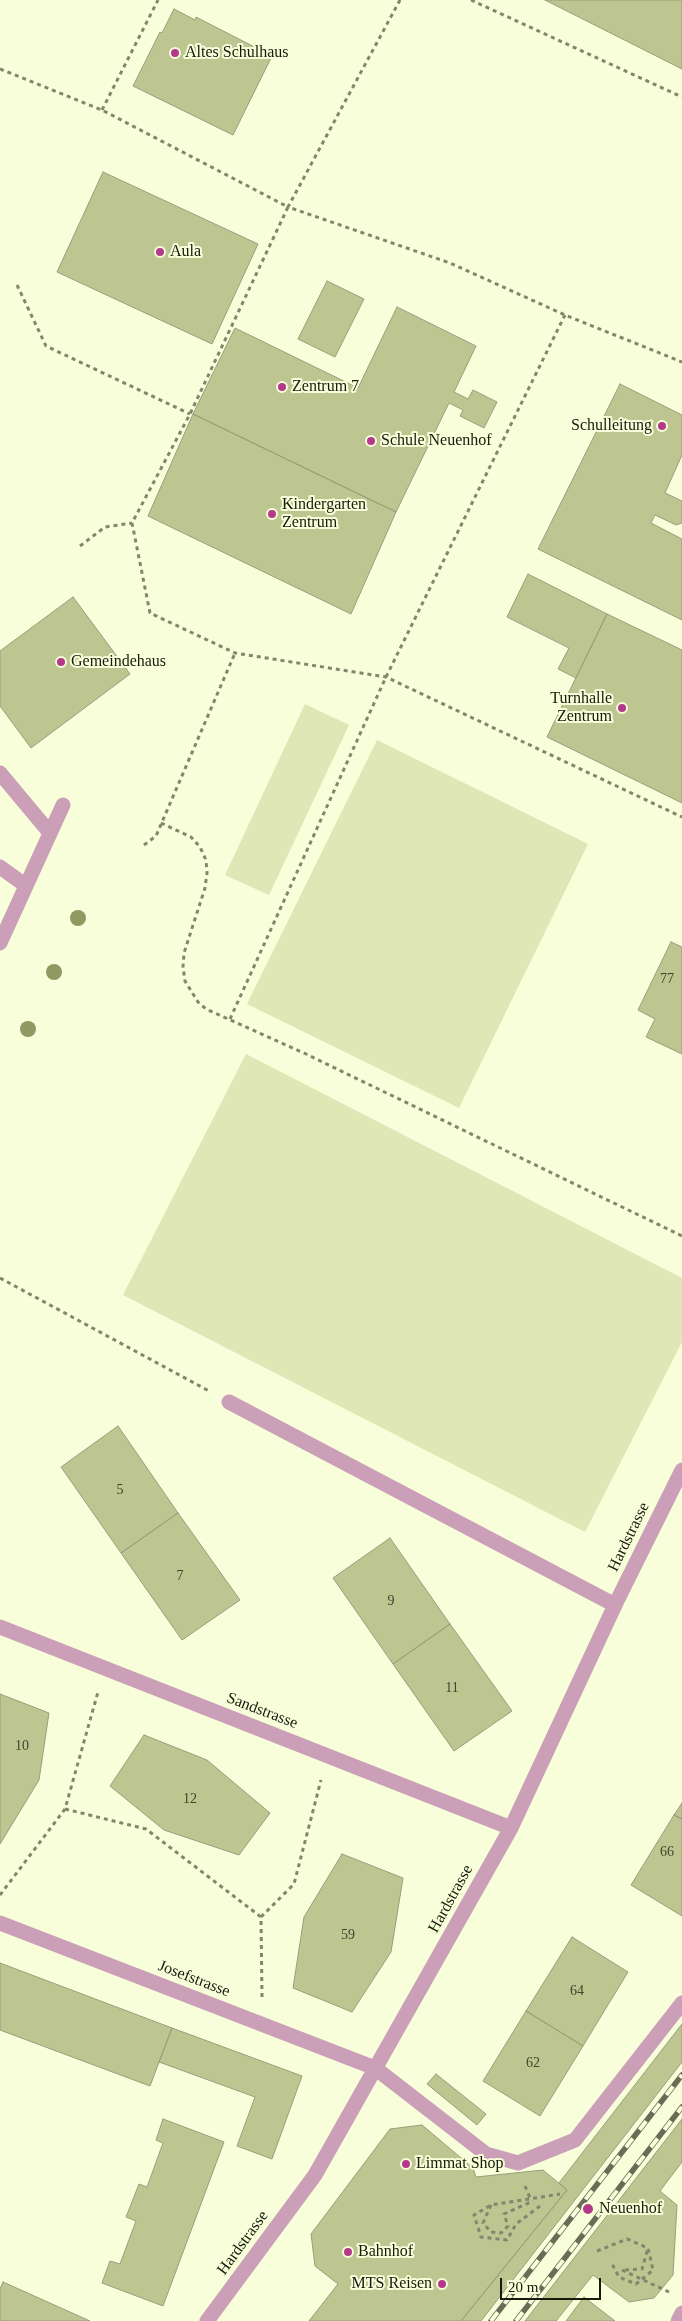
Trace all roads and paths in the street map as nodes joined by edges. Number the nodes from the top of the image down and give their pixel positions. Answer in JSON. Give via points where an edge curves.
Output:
{"nodes":[{"id":1,"x":158,"y":0,"type":"edge"},
{"id":2,"x":400,"y":0,"type":"edge"},
{"id":3,"x":471,"y":0,"type":"edge"},
{"id":4,"x":0,"y":69,"type":"edge"},
{"id":5,"x":682,"y":97,"type":"edge"},
{"id":6,"x":102,"y":110,"type":"junction"},
{"id":7,"x":288,"y":207,"type":"junction"},
{"id":8,"x":17,"y":285,"type":"dead end"},
{"id":9,"x":565,"y":315,"type":"junction"},
{"id":10,"x":682,"y":362,"type":"edge"},
{"id":11,"x":190,"y":414,"type":"junction"},
{"id":12,"x":132,"y":523,"type":"junction"},
{"id":13,"x":80,"y":546,"type":"dead end"},
{"id":14,"x":236,"y":652,"type":"junction"},
{"id":15,"x":386,"y":677,"type":"junction"},
{"id":16,"x":0,"y":773,"type":"edge"},
{"id":17,"x":63,"y":805,"type":"dead end"},
{"id":18,"x":682,"y":817,"type":"edge"},
{"id":19,"x":161,"y":823,"type":"junction"},
{"id":20,"x":50,"y":833,"type":"junction"},
{"id":21,"x":144,"y":845,"type":"dead end"},
{"id":22,"x":0,"y":867,"type":"edge"},
{"id":23,"x":25,"y":885,"type":"junction"},
{"id":24,"x":0,"y":943,"type":"edge"},
{"id":25,"x":230,"y":1019,"type":"junction"},
{"id":26,"x":682,"y":1236,"type":"edge"},
{"id":27,"x":0,"y":1278,"type":"edge"},
{"id":28,"x":229,"y":1402,"type":"joint"},
{"id":29,"x":682,"y":1470,"type":"edge"},
{"id":30,"x":615,"y":1605,"type":"junction"},
{"id":31,"x":0,"y":1627,"type":"edge"},
{"id":32,"x":104,"y":1668,"type":"junction"},
{"id":33,"x":327,"y":1755,"type":"junction"},
{"id":34,"x":65,"y":1809,"type":"junction"},
{"id":35,"x":511,"y":1828,"type":"junction"},
{"id":36,"x":0,"y":1894,"type":"edge"},
{"id":37,"x":261,"y":1917,"type":"junction"},
{"id":38,"x":0,"y":1923,"type":"edge"},
{"id":39,"x":682,"y":2003,"type":"edge"},
{"id":40,"x":263,"y":2025,"type":"junction"},
{"id":41,"x":375,"y":2068,"type":"junction"},
{"id":42,"x":560,"y":2194,"type":"dead end"},
{"id":43,"x":533,"y":2202,"type":"dead end"},
{"id":44,"x":491,"y":2205,"type":"junction"},
{"id":45,"x":540,"y":2206,"type":"dead end"},
{"id":46,"x":648,"y":2248,"type":"junction"},
{"id":47,"x":597,"y":2251,"type":"dead end"},
{"id":48,"x":611,"y":2262,"type":"dead end"},
{"id":49,"x":673,"y":2294,"type":"dead end"},
{"id":50,"x":682,"y":2313,"type":"edge"},
{"id":51,"x":207,"y":2321,"type":"edge"},
{"id":52,"x":678,"y":2321,"type":"edge"}],
"edges":[{"from":1,"to":6,"type":"path"},
{"from":2,"to":7,"type":"path"},
{"from":3,"to":5,"type":"path"},
{"from":4,"to":6,"type":"path"},
{"from":6,"to":7,"type":"path"},
{"from":7,"to":9,"type":"path","via":[[450,263]]},
{"from":7,"to":11,"type":"path"},
{"from":8,"to":11,"type":"path","via":[[46,346]]},
{"from":9,"to":10,"type":"path"},
{"from":9,"to":15,"type":"path"},
{"from":11,"to":12,"type":"path"},
{"from":12,"to":13,"type":"path","via":[[105,528]]},
{"from":12,"to":14,"type":"path","via":[[150,613]]},
{"from":14,"to":15,"type":"path"},
{"from":14,"to":19,"type":"path"},
{"from":15,"to":18,"type":"path"},
{"from":15,"to":25,"type":"path"},
{"from":16,"to":20,"type":"street"},
{"from":17,"to":20,"type":"street"},
{"from":19,"to":21,"type":"path","via":[[156,836]]},
{"from":19,"to":25,"type":"path","via":[[190,837],[206,860],[205,888],[182,966],[185,981],[198,1002]]},
{"from":20,"to":23,"type":"street"},
{"from":22,"to":23,"type":"street"},
{"from":23,"to":24,"type":"street"},
{"from":25,"to":26,"type":"path"},
{"from":27,"to":28,"type":"path"},
{"from":28,"to":30,"type":"street"},
{"from":29,"to":30,"type":"street","name":"Hardstrasse"},
{"from":30,"to":35,"type":"street","name":"Hardstrasse"},
{"from":31,"to":32,"type":"street","name":"Sandstrasse"},
{"from":32,"to":33,"type":"street","name":"Sandstrasse"},
{"from":32,"to":34,"type":"path"},
{"from":33,"to":35,"type":"street","name":"Sandstrasse"},
{"from":33,"to":37,"type":"path","via":[[294,1884]]},
{"from":34,"to":36,"type":"path"},
{"from":34,"to":37,"type":"path","via":[[146,1829]]},
{"from":35,"to":41,"type":"street","name":"Hardstrasse"},
{"from":37,"to":40,"type":"path"},
{"from":38,"to":40,"type":"street","name":"Josefstrasse"},
{"from":39,"to":41,"type":"street","name":"Josefstrasse","via":[[575,2140],[518,2164],[486,2154]]},
{"from":40,"to":41,"type":"street","name":"Josefstrasse"},
{"from":41,"to":51,"type":"street","name":"Hardstrasse","via":[[315,2175]]},
{"from":42,"to":44,"type":"path"},
{"from":43,"to":44,"type":"path","via":[[504,2214],[508,2226],[501,2233],[491,2232],[483,2223]]},
{"from":44,"to":45,"type":"path","via":[[474,2215],[481,2237],[507,2240],[516,2224]]},
{"from":46,"to":47,"type":"path","via":[[627,2239]]},
{"from":46,"to":48,"type":"path","via":[[654,2270],[636,2284],[619,2277]]},
{"from":46,"to":49,"type":"path","via":[[642,2269],[622,2270]]},
{"from":50,"to":52,"type":"street"}]}
